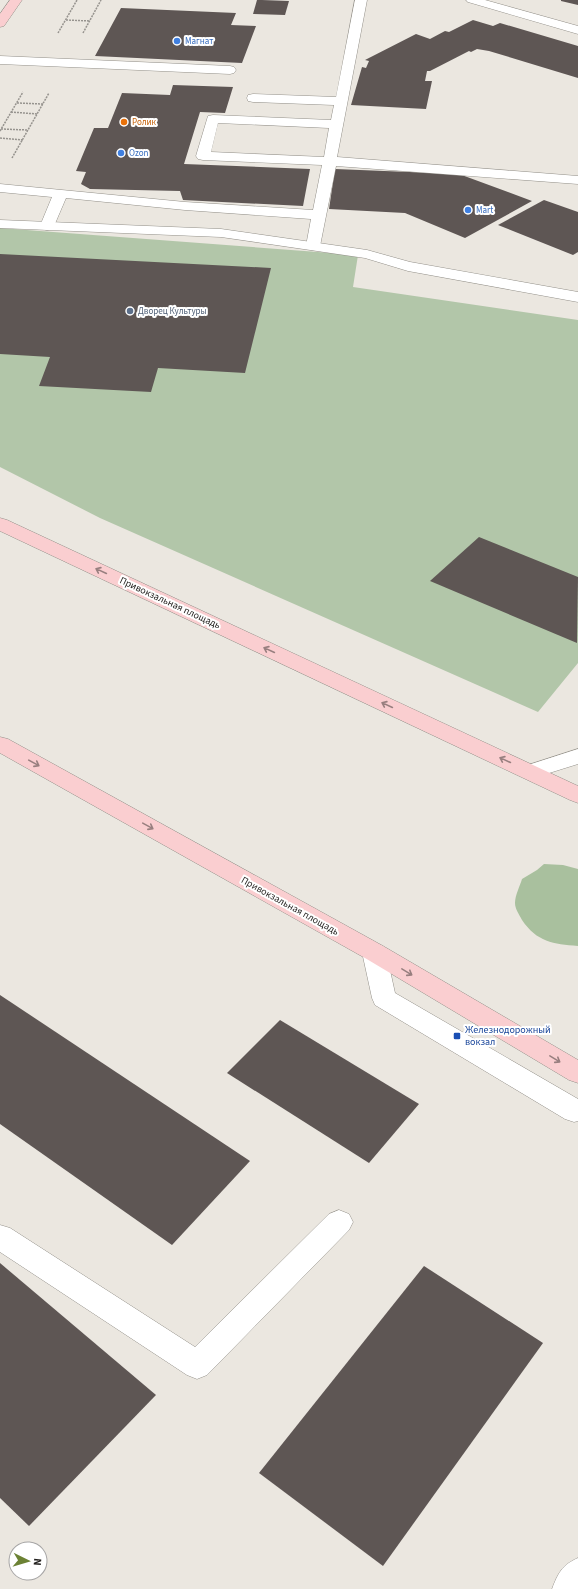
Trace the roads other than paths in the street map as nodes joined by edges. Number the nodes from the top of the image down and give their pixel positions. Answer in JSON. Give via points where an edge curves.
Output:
{"nodes":[{"id":1,"x":16,"y":0,"type":"edge"},
{"id":2,"x":361,"y":0,"type":"edge"},
{"id":3,"x":472,"y":0,"type":"edge"},
{"id":4,"x":0,"y":23,"type":"edge"},
{"id":5,"x":578,"y":30,"type":"edge"},
{"id":6,"x":0,"y":60,"type":"edge"},
{"id":7,"x":230,"y":70,"type":"dead end"},
{"id":8,"x":253,"y":98,"type":"dead end"},
{"id":9,"x":341,"y":101,"type":"junction"},
{"id":10,"x":336,"y":124,"type":"junction"},
{"id":11,"x":329,"y":161,"type":"junction"},
{"id":12,"x":578,"y":180,"type":"edge"},
{"id":13,"x":0,"y":188,"type":"edge"},
{"id":14,"x":61,"y":193,"type":"junction"},
{"id":15,"x":319,"y":215,"type":"junction"},
{"id":16,"x":0,"y":224,"type":"edge"},
{"id":17,"x":46,"y":226,"type":"junction"},
{"id":18,"x":313,"y":246,"type":"junction"},
{"id":19,"x":578,"y":297,"type":"edge"},
{"id":20,"x":0,"y":524,"type":"edge"},
{"id":21,"x":0,"y":744,"type":"edge"},
{"id":22,"x":578,"y":756,"type":"edge"},
{"id":23,"x":530,"y":772,"type":"junction"},
{"id":24,"x":578,"y":795,"type":"edge"},
{"id":25,"x":374,"y":952,"type":"junction"},
{"id":26,"x":578,"y":1073,"type":"edge"},
{"id":27,"x":578,"y":1110,"type":"edge"},
{"id":28,"x":339,"y":1222,"type":"dead end"},
{"id":29,"x":1,"y":1239,"type":"edge"},
{"id":30,"x":578,"y":1574,"type":"edge"},
{"id":31,"x":568,"y":1589,"type":"edge"}],
"edges":[{"from":1,"to":4,"type":"street"},
{"from":2,"to":9,"type":"street"},
{"from":3,"to":5,"type":"street"},
{"from":6,"to":7,"type":"street"},
{"from":8,"to":9,"type":"street"},
{"from":9,"to":10,"type":"street"},
{"from":10,"to":11,"type":"street"},
{"from":10,"to":11,"type":"street","via":[[213,119],[203,156]]},
{"from":11,"to":12,"type":"street"},
{"from":11,"to":15,"type":"street"},
{"from":13,"to":14,"type":"street"},
{"from":14,"to":15,"type":"street","via":[[185,206]]},
{"from":14,"to":17,"type":"street"},
{"from":15,"to":18,"type":"street"},
{"from":16,"to":17,"type":"street"},
{"from":17,"to":18,"type":"street","via":[[221,233]]},
{"from":18,"to":19,"type":"street","via":[[367,254],[408,266]]},
{"from":23,"to":20,"type":"street","name":"Привокзальная площадь","one_way":true},
{"from":21,"to":25,"type":"street","name":"Привокзальная площадь","one_way":true},
{"from":22,"to":23,"type":"street"},
{"from":23,"to":24,"type":"street","name":"Привокзальная площадь"},
{"from":25,"to":26,"type":"street","name":"Привокзальная площадь","one_way":true},
{"from":25,"to":27,"type":"street","via":[[384,998],[574,1111]]},
{"from":28,"to":29,"type":"street","via":[[197,1365]]},
{"from":30,"to":31,"type":"street"}]}
